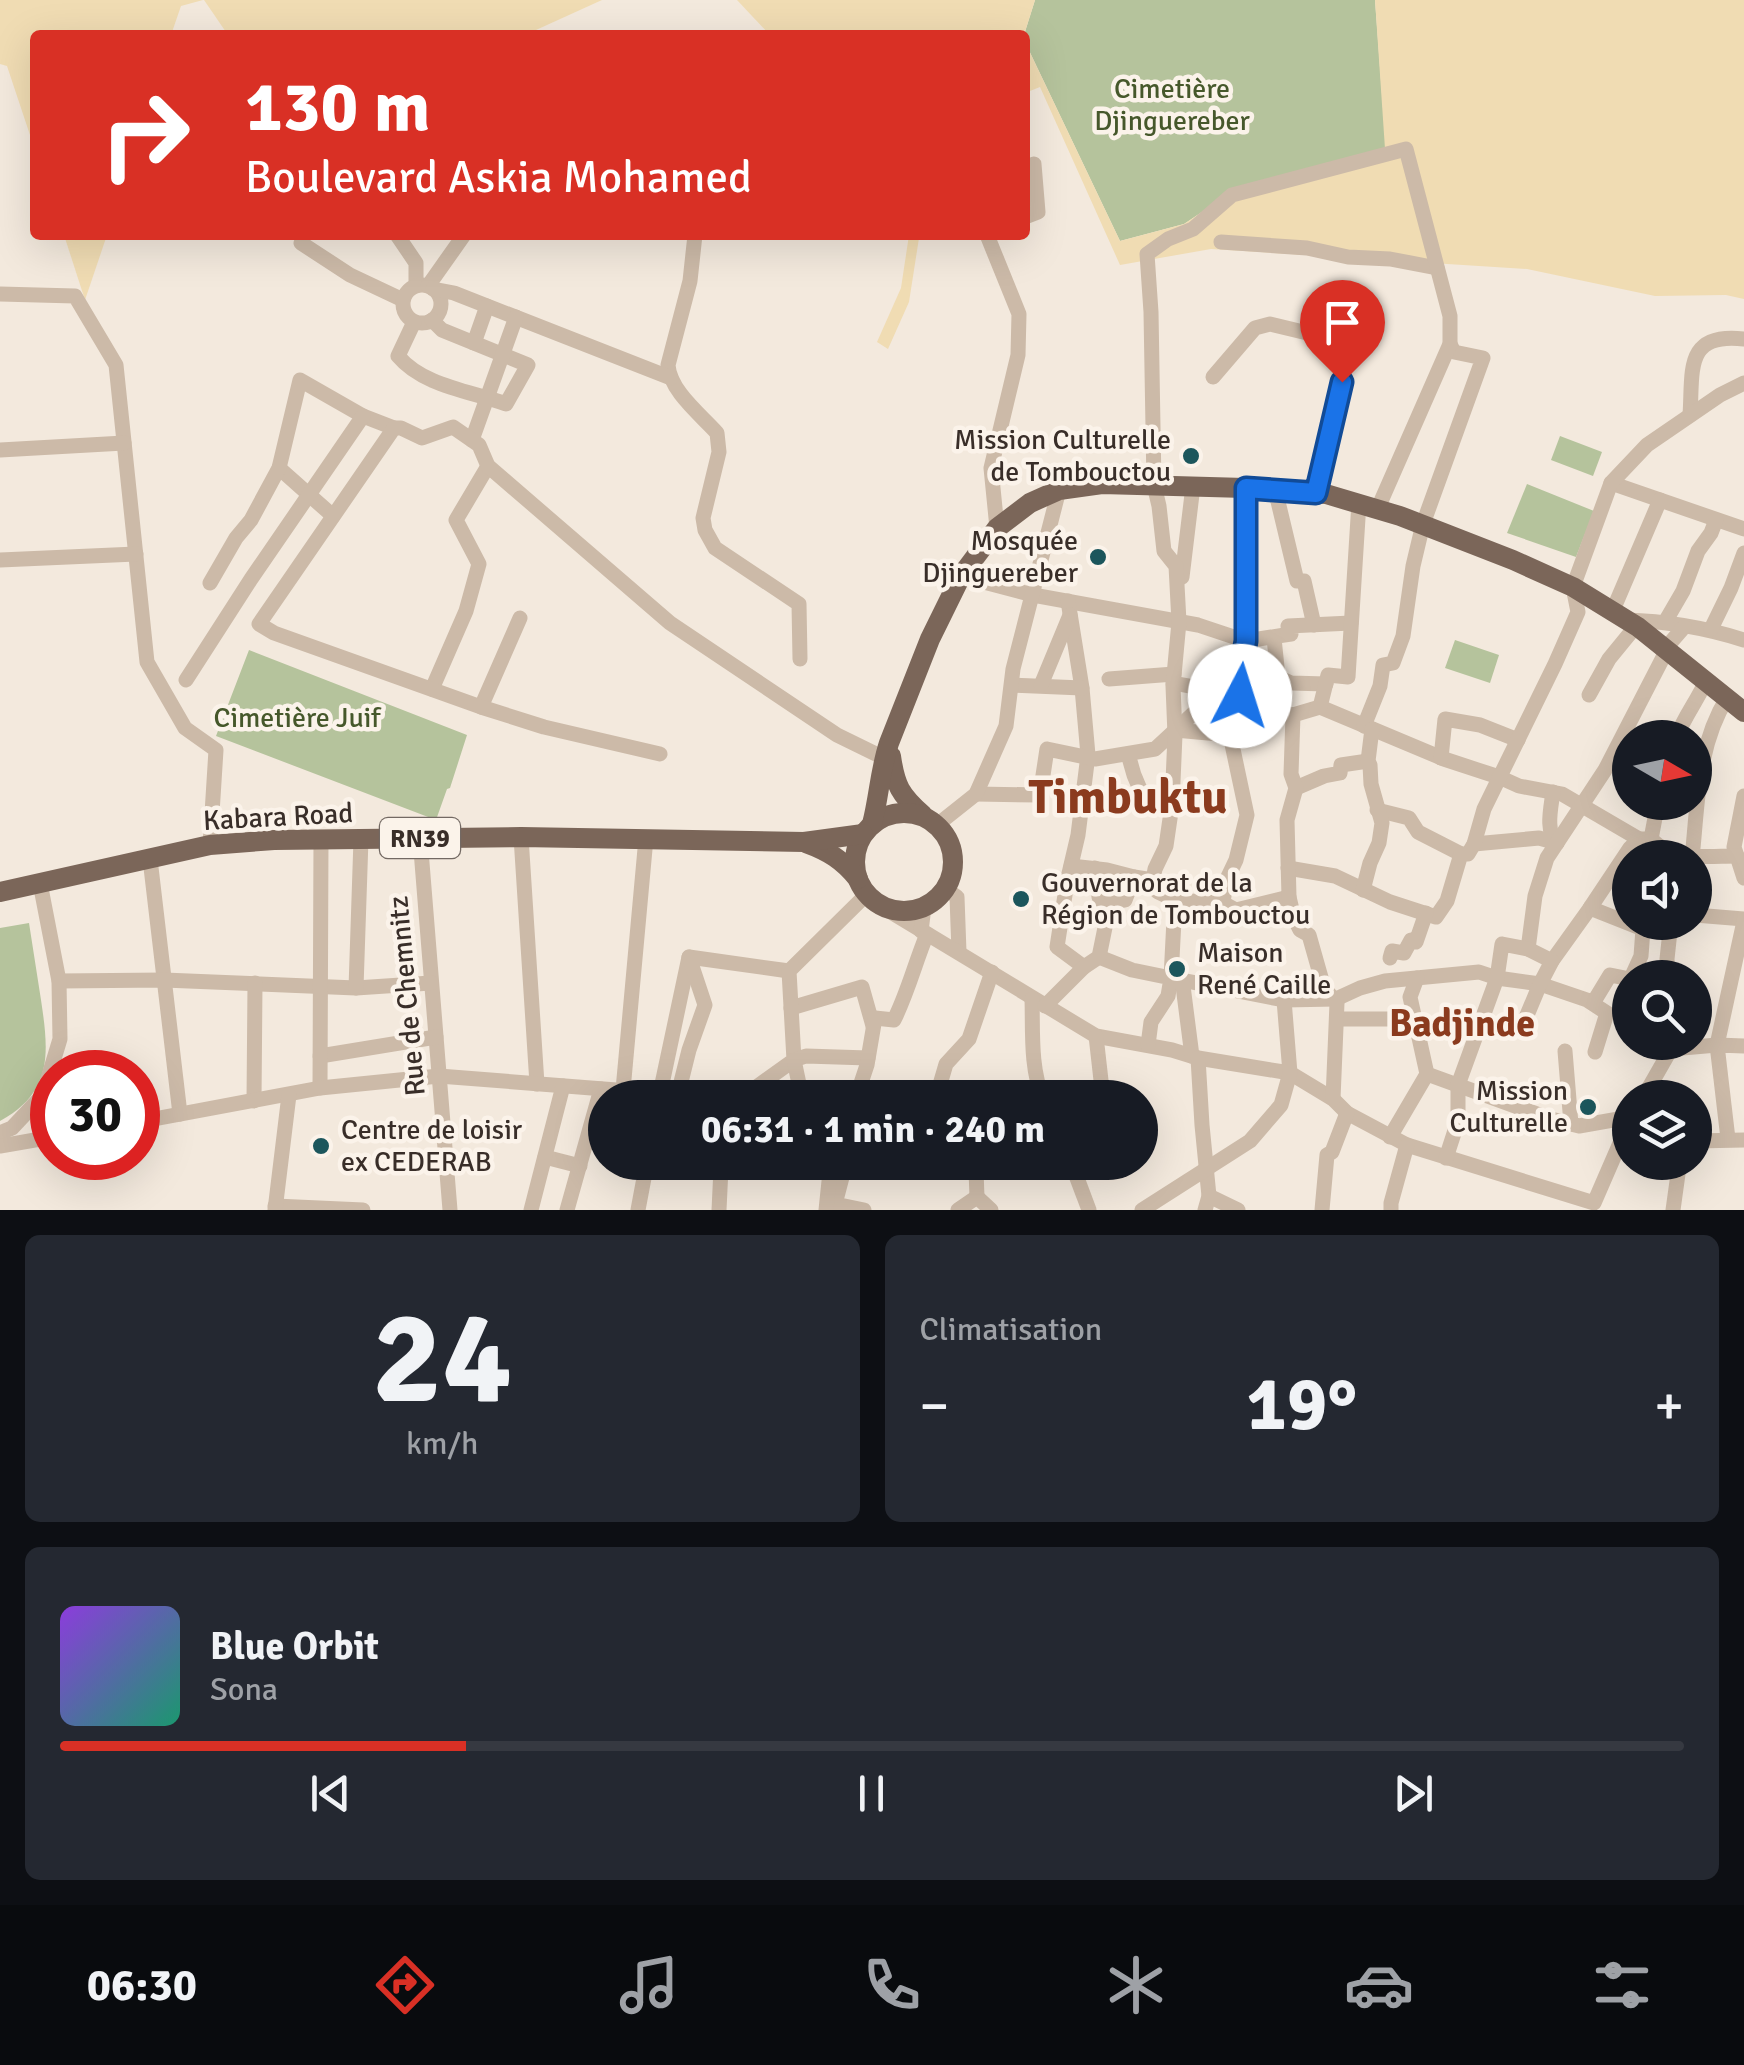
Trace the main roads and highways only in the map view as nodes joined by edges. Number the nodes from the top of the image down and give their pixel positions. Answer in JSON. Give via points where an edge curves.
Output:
{"nodes":[{"id":1,"x":1736,"y":705,"type":"edge"},
{"id":2,"x":886,"y":751,"type":"junction"},
{"id":3,"x":931,"y":821,"type":"junction"},
{"id":4,"x":868,"y":829,"type":"junction"},
{"id":5,"x":804,"y":842,"type":"junction"},
{"id":6,"x":0,"y":892,"type":"edge"},
{"id":7,"x":869,"y":893,"type":"junction"}],
"edges":[{"from":1,"to":2,"type":"main road","via":[[1625,618],[1572,587],[1424,524],[1316,493],[1102,484],[1059,490],[996,528],[961,576]]},
{"from":2,"to":3,"type":"main road","via":[[906,800]]},
{"from":2,"to":4,"type":"main road"},
{"from":3,"to":4,"type":"main road","via":[[897,812]]},
{"from":3,"to":7,"type":"main road","via":[[952,848],[946,889],[910,911],[895,910]]},
{"from":4,"to":5,"type":"main road","name":"Kabara Road"},
{"from":4,"to":7,"type":"main road","via":[[855,864]]},
{"from":5,"to":6,"type":"main road","name":"Kabara Road","number":"RN39","via":[[521,837],[210,845]]},
{"from":5,"to":7,"type":"main road","via":[[845,862]]}]}
